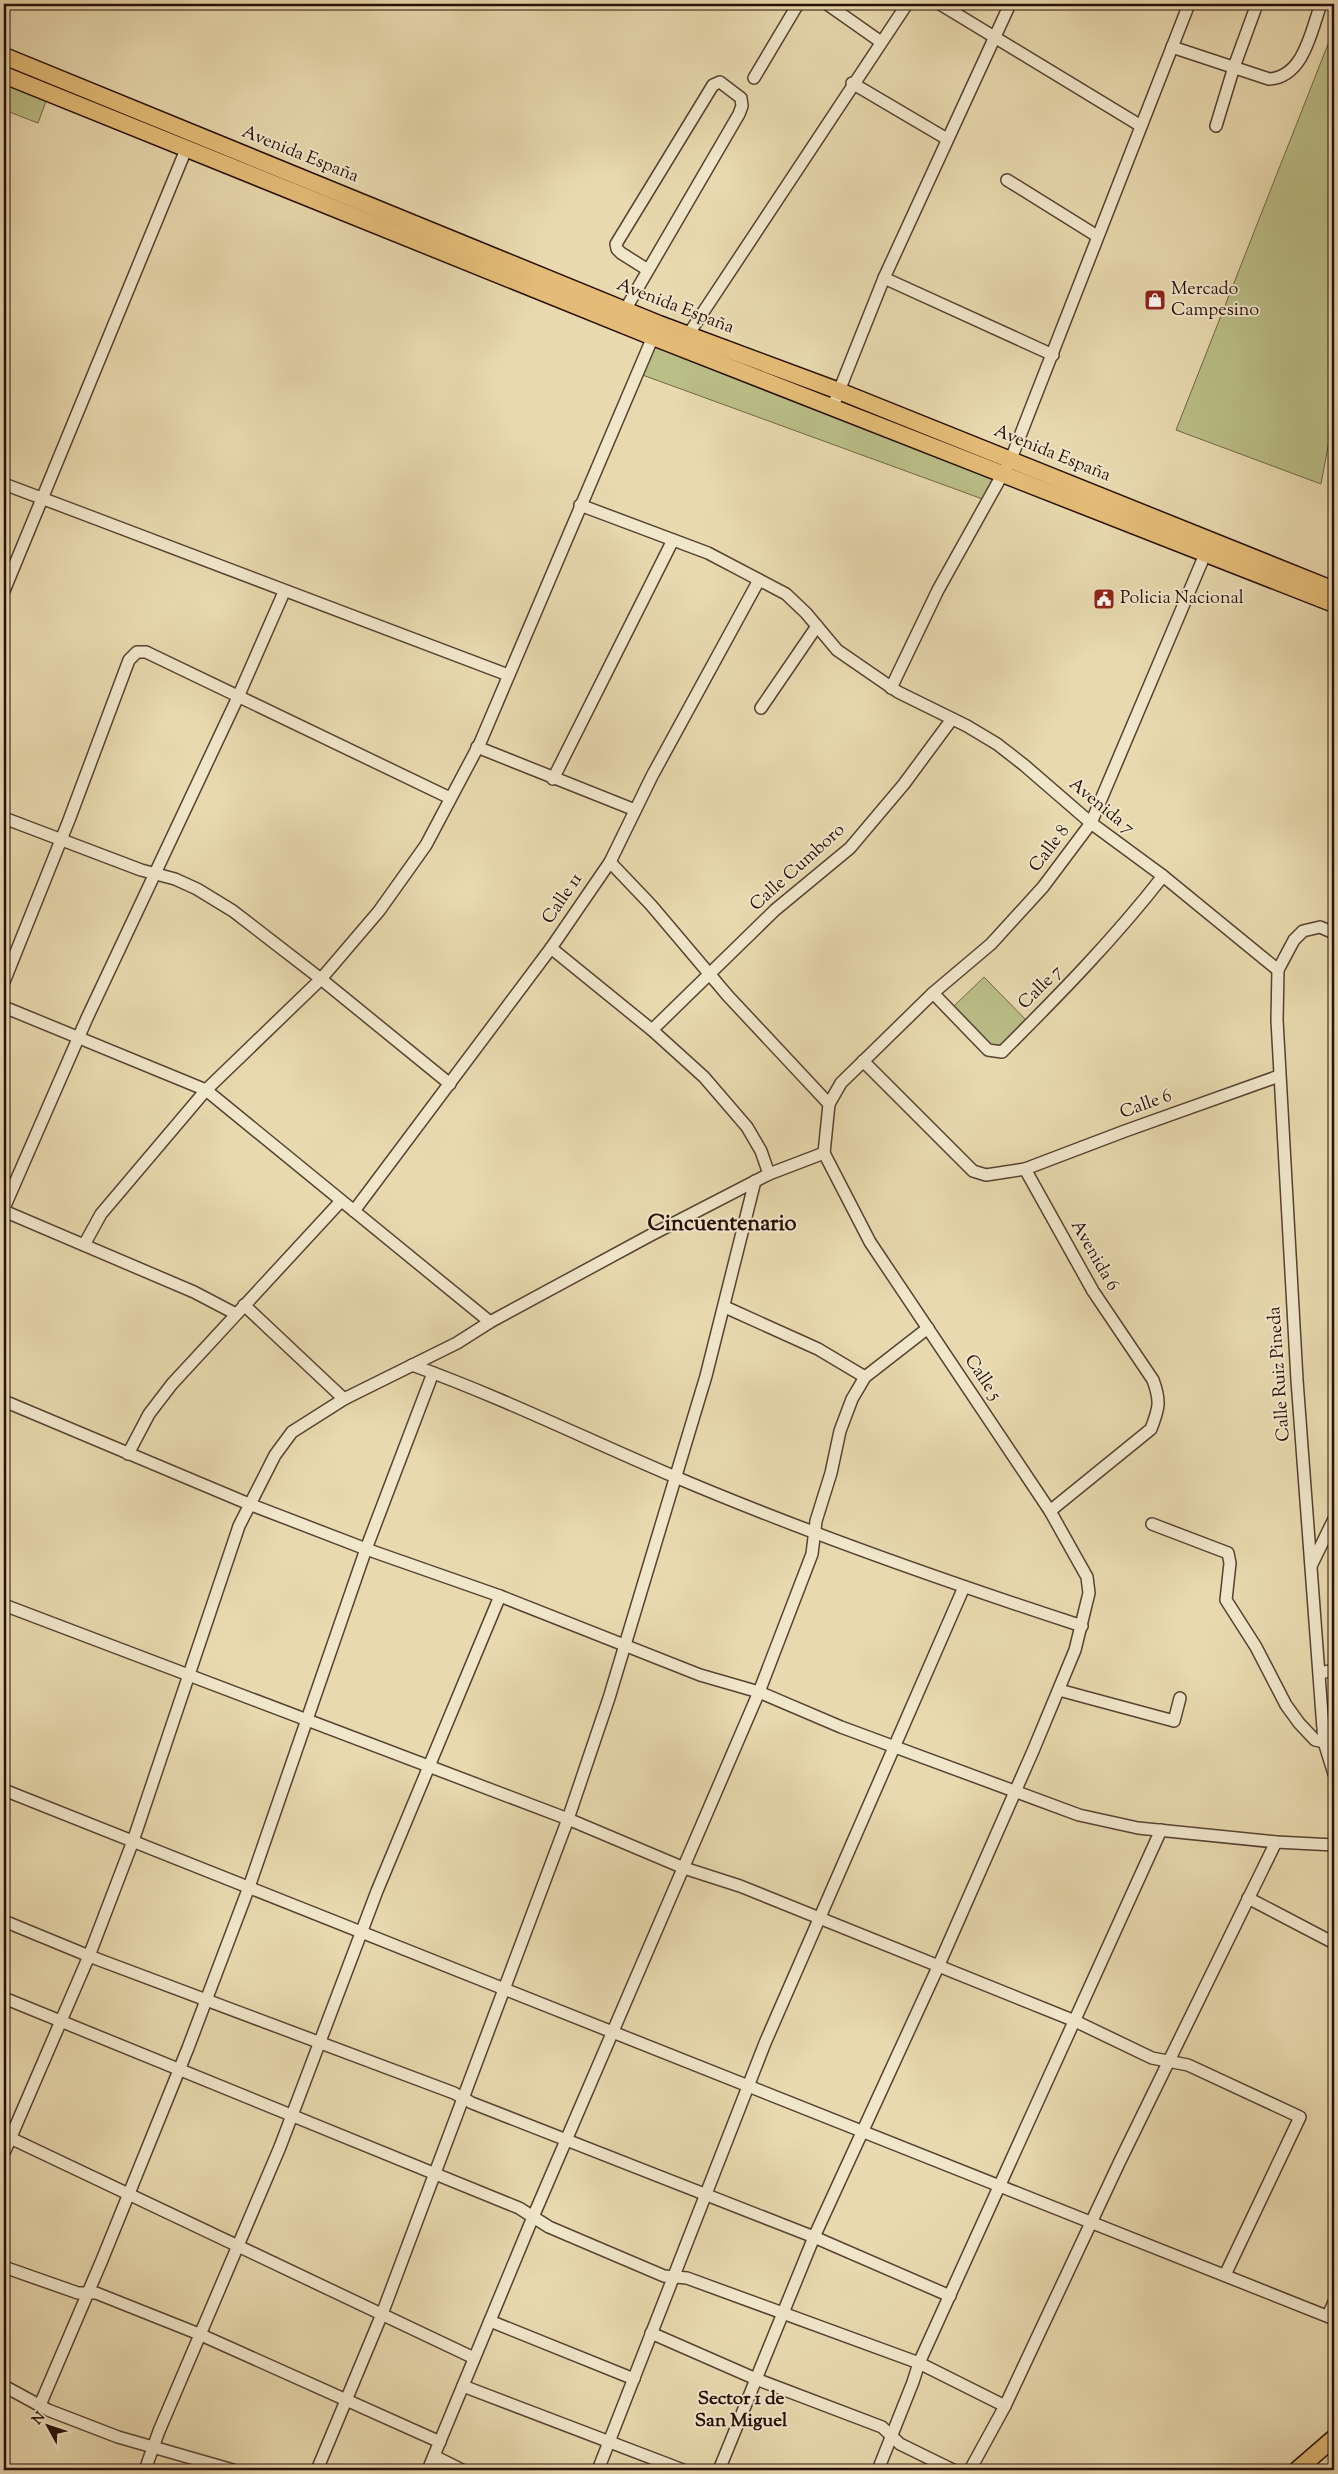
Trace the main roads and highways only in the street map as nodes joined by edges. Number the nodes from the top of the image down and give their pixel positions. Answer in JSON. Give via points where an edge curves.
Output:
{"nodes":[{"id":1,"x":4,"y":56,"type":"edge"},
{"id":2,"x":4,"y":75,"type":"edge"},
{"id":3,"x":656,"y":330,"type":"junction"},
{"id":4,"x":836,"y":398,"type":"junction"},
{"id":5,"x":1007,"y":466,"type":"junction"},
{"id":6,"x":1334,"y":590,"type":"edge"},
{"id":7,"x":1334,"y":604,"type":"edge"},
{"id":8,"x":1334,"y":2438,"type":"edge"},
{"id":9,"x":1297,"y":2470,"type":"edge"}],
"edges":[{"from":1,"to":3,"type":"highway","name":"Avenida España","via":[[625,310]]},
{"from":2,"to":3,"type":"highway","name":"Avenida España"},
{"from":3,"to":4,"type":"highway","name":"Avenida España"},
{"from":3,"to":4,"type":"highway","name":"Avenida España","via":[[688,335]]},
{"from":4,"to":5,"type":"highway","name":"Avenida España"},
{"from":5,"to":6,"type":"highway","name":"Avenida España"},
{"from":5,"to":7,"type":"highway","name":"Avenida España"},
{"from":8,"to":9,"type":"highway"}]}
